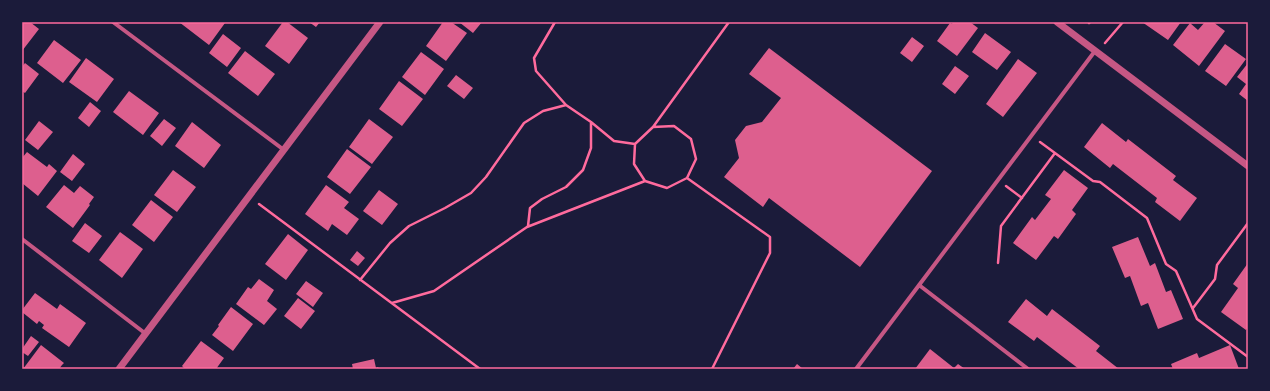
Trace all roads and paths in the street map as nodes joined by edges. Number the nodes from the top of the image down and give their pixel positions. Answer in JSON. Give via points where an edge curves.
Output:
{"nodes":[{"id":1,"x":113,"y":22,"type":"edge"},
{"id":2,"x":380,"y":22,"type":"edge"},
{"id":3,"x":555,"y":22,"type":"edge"},
{"id":4,"x":729,"y":22,"type":"edge"},
{"id":5,"x":1057,"y":22,"type":"edge"},
{"id":6,"x":1123,"y":22,"type":"edge"},
{"id":7,"x":1096,"y":52,"type":"junction"},
{"id":8,"x":566,"y":105,"type":"junction"},
{"id":9,"x":591,"y":122,"type":"junction"},
{"id":10,"x":653,"y":127,"type":"junction"},
{"id":11,"x":1031,"y":136,"type":"junction"},
{"id":12,"x":635,"y":144,"type":"junction"},
{"id":13,"x":284,"y":150,"type":"junction"},
{"id":14,"x":1055,"y":153,"type":"junction"},
{"id":15,"x":1248,"y":166,"type":"edge"},
{"id":16,"x":687,"y":178,"type":"junction"},
{"id":17,"x":998,"y":180,"type":"junction"},
{"id":18,"x":645,"y":181,"type":"junction"},
{"id":19,"x":249,"y":196,"type":"junction"},
{"id":20,"x":1022,"y":198,"type":"junction"},
{"id":21,"x":1248,"y":223,"type":"edge"},
{"id":22,"x":528,"y":227,"type":"junction"},
{"id":23,"x":22,"y":239,"type":"edge"},
{"id":24,"x":998,"y":263,"type":"dead end"},
{"id":25,"x":360,"y":280,"type":"junction"},
{"id":26,"x":919,"y":285,"type":"junction"},
{"id":27,"x":391,"y":303,"type":"junction"},
{"id":28,"x":1192,"y":309,"type":"junction"},
{"id":29,"x":146,"y":334,"type":"junction"},
{"id":30,"x":1248,"y":357,"type":"edge"},
{"id":31,"x":119,"y":369,"type":"edge"},
{"id":32,"x":480,"y":369,"type":"edge"},
{"id":33,"x":712,"y":369,"type":"edge"},
{"id":34,"x":856,"y":369,"type":"edge"},
{"id":35,"x":1028,"y":369,"type":"edge"}],
"edges":[{"from":1,"to":13,"type":"street"},
{"from":2,"to":13,"type":"street"},
{"from":3,"to":8,"type":"path","via":[[534,58],[536,71]]},
{"from":4,"to":10,"type":"path"},
{"from":5,"to":7,"type":"street"},
{"from":6,"to":7,"type":"path"},
{"from":7,"to":11,"type":"street"},
{"from":7,"to":15,"type":"street"},
{"from":8,"to":9,"type":"path"},
{"from":8,"to":25,"type":"path","via":[[543,111],[524,123],[486,177],[471,193],[409,226],[390,243]]},
{"from":9,"to":12,"type":"path","via":[[614,141]]},
{"from":9,"to":22,"type":"path","via":[[592,148],[583,170],[566,187],[530,208]]},
{"from":10,"to":12,"type":"path"},
{"from":10,"to":16,"type":"path","via":[[674,126],[691,139],[696,159]]},
{"from":11,"to":14,"type":"path"},
{"from":11,"to":17,"type":"street"},
{"from":12,"to":18,"type":"path","via":[[634,164]]},
{"from":13,"to":19,"type":"street"},
{"from":14,"to":20,"type":"path"},
{"from":14,"to":28,"type":"path","via":[[1093,181],[1100,182],[1147,218],[1166,264],[1176,271]]},
{"from":16,"to":18,"type":"path","via":[[666,188]]},
{"from":16,"to":33,"type":"path","via":[[770,237],[770,253]]},
{"from":17,"to":20,"type":"path"},
{"from":17,"to":26,"type":"street"},
{"from":18,"to":22,"type":"path"},
{"from":19,"to":25,"type":"path"},
{"from":19,"to":29,"type":"street"},
{"from":20,"to":24,"type":"path","via":[[1001,226]]},
{"from":21,"to":28,"type":"path","via":[[1217,265],[1215,280]]},
{"from":22,"to":27,"type":"path","via":[[434,291]]},
{"from":23,"to":29,"type":"street"},
{"from":25,"to":27,"type":"path"},
{"from":26,"to":34,"type":"street"},
{"from":26,"to":35,"type":"street"},
{"from":27,"to":32,"type":"path"},
{"from":28,"to":30,"type":"path","via":[[1197,319]]},
{"from":29,"to":31,"type":"street"}]}
